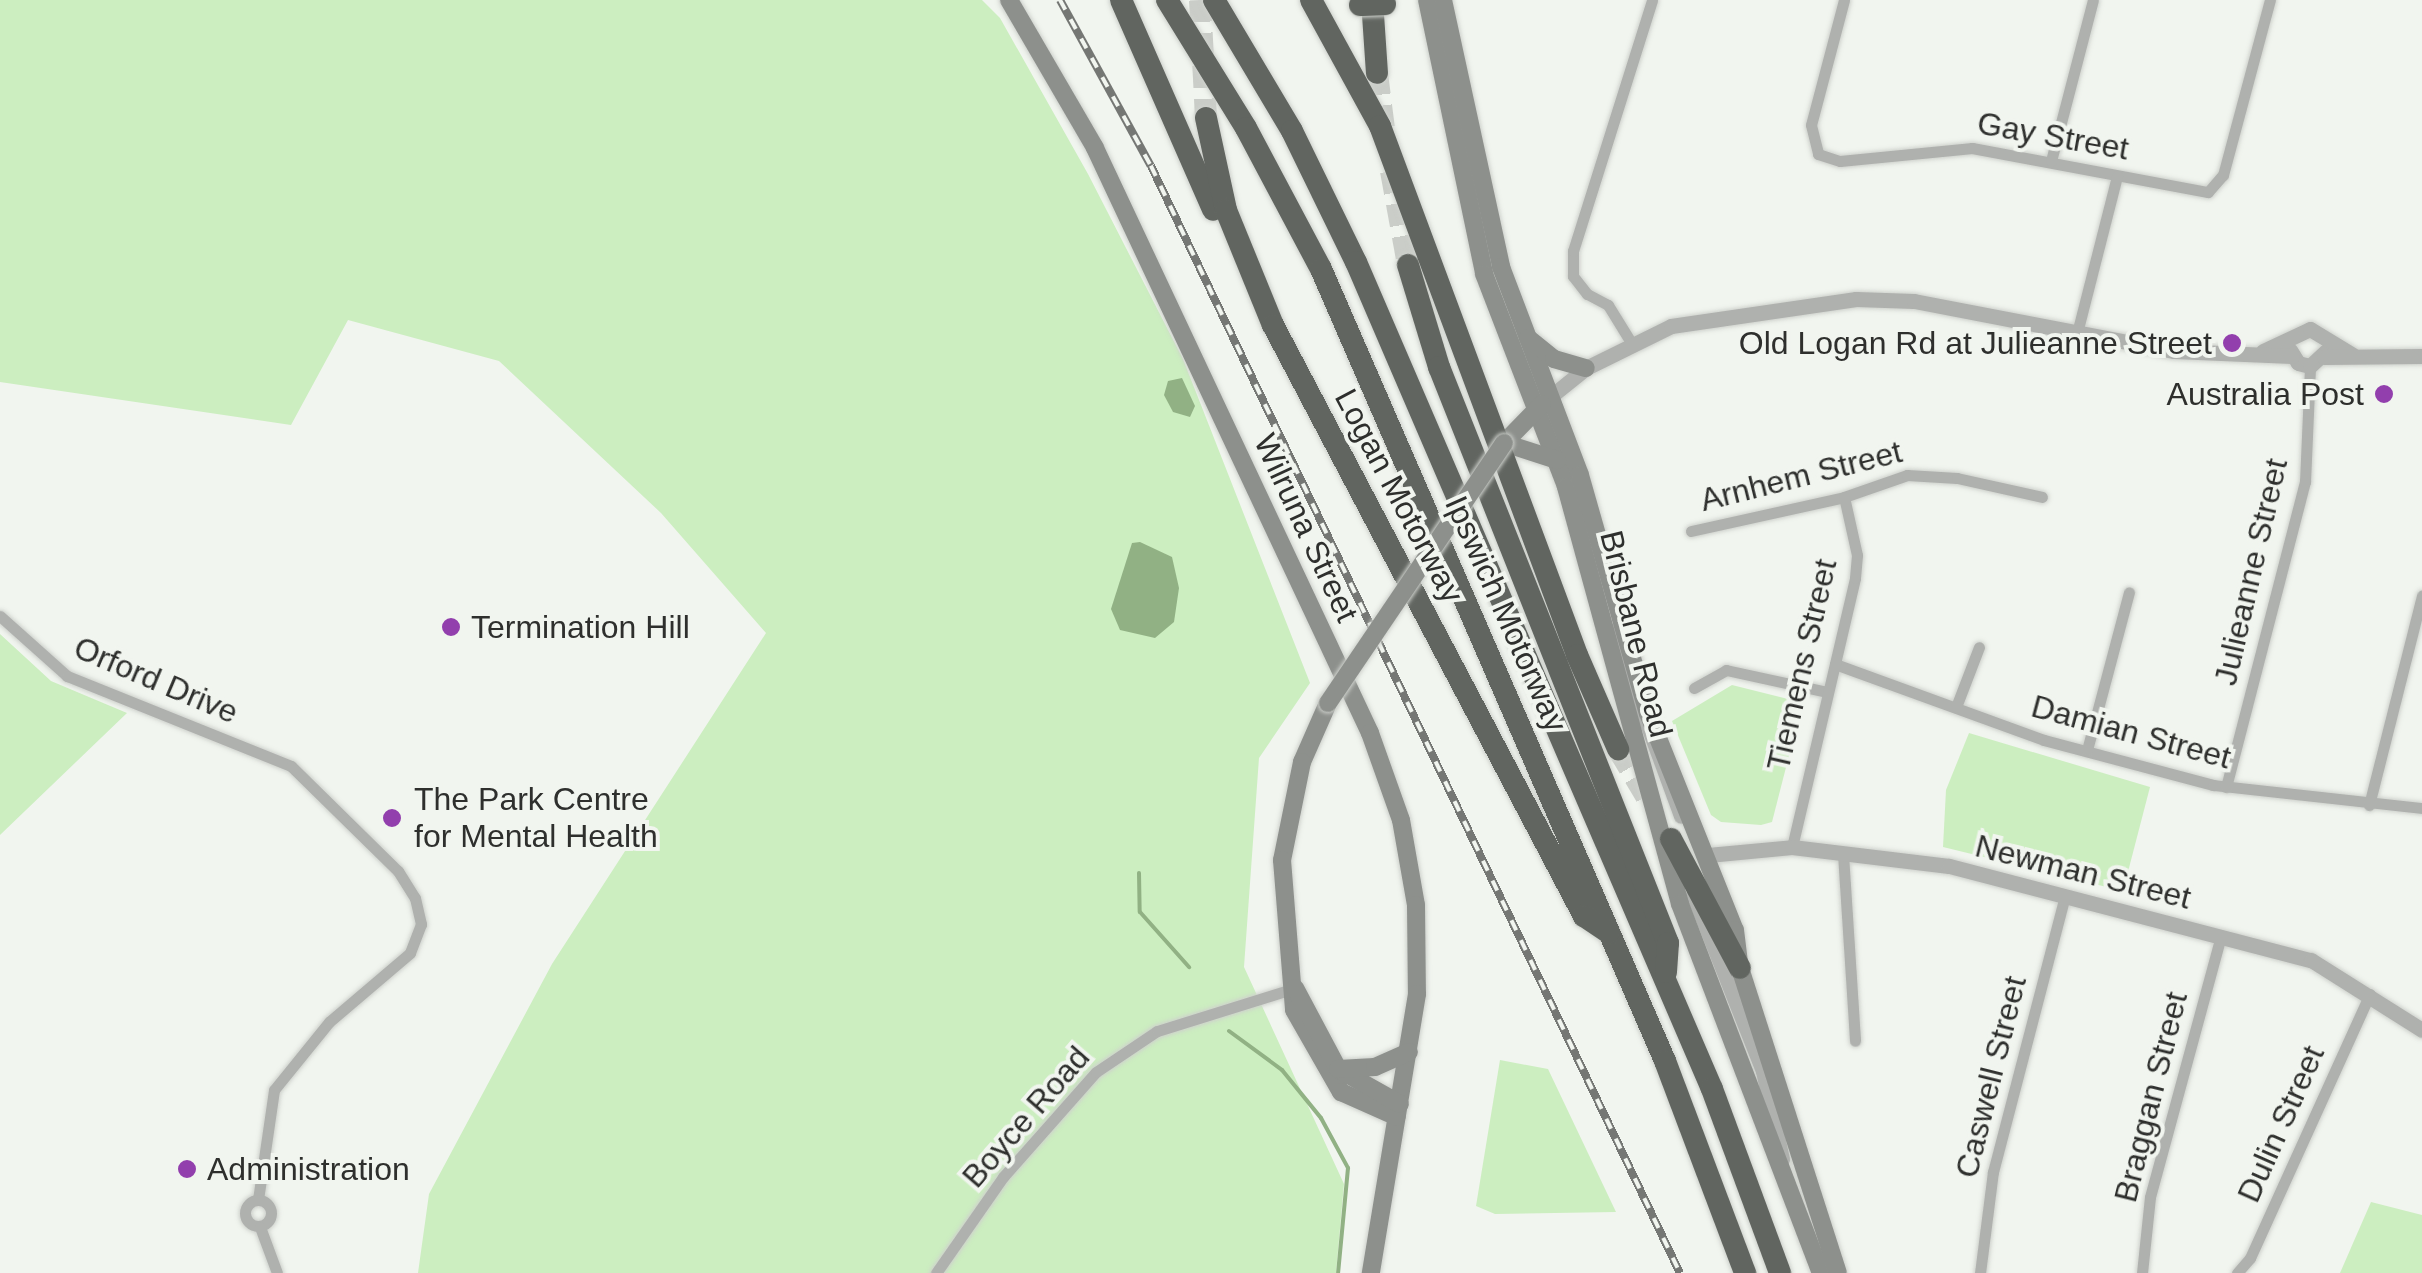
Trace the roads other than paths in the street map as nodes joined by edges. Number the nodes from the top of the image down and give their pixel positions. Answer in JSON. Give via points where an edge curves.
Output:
{"nodes":[{"id":1,"x":1009,"y":0,"type":"edge"},
{"id":2,"x":1121,"y":0,"type":"edge"},
{"id":3,"x":1166,"y":0,"type":"edge"},
{"id":4,"x":1214,"y":0,"type":"edge"},
{"id":5,"x":1310,"y":0,"type":"edge"},
{"id":6,"x":1427,"y":0,"type":"edge"},
{"id":7,"x":1443,"y":0,"type":"edge"},
{"id":8,"x":1652,"y":0,"type":"edge"},
{"id":9,"x":1844,"y":0,"type":"edge"},
{"id":10,"x":2094,"y":0,"type":"edge"},
{"id":11,"x":2270,"y":0,"type":"edge"},
{"id":12,"x":1373,"y":2,"type":"edge"},
{"id":13,"x":1376,"y":73,"type":"tunnel mouth"},
{"id":14,"x":1206,"y":118,"type":"tunnel mouth"},
{"id":15,"x":2051,"y":161,"type":"junction"},
{"id":16,"x":2118,"y":176,"type":"junction"},
{"id":17,"x":1236,"y":241,"type":"junction"},
{"id":18,"x":1408,"y":265,"type":"tunnel mouth"},
{"id":19,"x":2076,"y":333,"type":"junction"},
{"id":20,"x":1527,"y":338,"type":"junction"},
{"id":21,"x":2324,"y":340,"type":"junction"},
{"id":22,"x":1632,"y":344,"type":"junction"},
{"id":23,"x":2291,"y":349,"type":"junction"},
{"id":24,"x":2354,"y":355,"type":"junction"},
{"id":25,"x":2422,"y":356,"type":"edge"},
{"id":26,"x":2324,"y":357,"type":"junction"},
{"id":27,"x":2310,"y":366,"type":"junction"},
{"id":28,"x":1586,"y":368,"type":"junction"},
{"id":29,"x":1543,"y":403,"type":"junction"},
{"id":30,"x":1509,"y":441,"type":"junction"},
{"id":31,"x":1557,"y":460,"type":"junction"},
{"id":32,"x":1844,"y":496,"type":"junction"},
{"id":33,"x":2042,"y":497,"type":"dead end"},
{"id":34,"x":1691,"y":531,"type":"dead end"},
{"id":35,"x":1592,"y":577,"type":"junction"},
{"id":36,"x":2128,"y":592,"type":"dead end"},
{"id":37,"x":2422,"y":596,"type":"edge"},
{"id":38,"x":0,"y":616,"type":"edge"},
{"id":39,"x":1979,"y":648,"type":"dead end"},
{"id":40,"x":1835,"y":664,"type":"junction"},
{"id":41,"x":1694,"y":688,"type":"dead end"},
{"id":42,"x":1827,"y":692,"type":"junction"},
{"id":43,"x":1956,"y":707,"type":"junction"},
{"id":44,"x":1618,"y":748,"type":"tunnel mouth"},
{"id":45,"x":2087,"y":750,"type":"junction"},
{"id":46,"x":2226,"y":787,"type":"junction"},
{"id":47,"x":2369,"y":805,"type":"junction"},
{"id":48,"x":2422,"y":808,"type":"edge"},
{"id":49,"x":1671,"y":839,"type":"dead end"},
{"id":50,"x":1792,"y":847,"type":"junction"},
{"id":51,"x":1844,"y":854,"type":"junction"},
{"id":52,"x":1708,"y":855,"type":"junction"},
{"id":53,"x":1696,"y":879,"type":"junction"},
{"id":54,"x":2065,"y":896,"type":"junction"},
{"id":55,"x":1609,"y":933,"type":"junction"},
{"id":56,"x":2221,"y":936,"type":"junction"},
{"id":57,"x":1740,"y":968,"type":"junction"},
{"id":58,"x":1666,"y":980,"type":"junction"},
{"id":59,"x":1294,"y":988,"type":"junction"},
{"id":60,"x":2370,"y":994,"type":"junction"},
{"id":61,"x":2422,"y":1029,"type":"edge"},
{"id":62,"x":1856,"y":1041,"type":"dead end"},
{"id":63,"x":1409,"y":1052,"type":"junction"},
{"id":64,"x":1338,"y":1069,"type":"junction"},
{"id":65,"x":1398,"y":1110,"type":"junction"},
{"id":66,"x":1782,"y":1159,"type":"junction"},
{"id":67,"x":258,"y":1200,"type":"junction"},
{"id":68,"x":260,"y":1227,"type":"junction"},
{"id":69,"x":277,"y":1273,"type":"edge"},
{"id":70,"x":936,"y":1273,"type":"edge"},
{"id":71,"x":1371,"y":1273,"type":"edge"},
{"id":72,"x":1745,"y":1273,"type":"edge"},
{"id":73,"x":1780,"y":1273,"type":"edge"},
{"id":74,"x":1820,"y":1273,"type":"edge"},
{"id":75,"x":1838,"y":1273,"type":"edge"},
{"id":76,"x":1980,"y":1273,"type":"edge"},
{"id":77,"x":2142,"y":1273,"type":"edge"},
{"id":78,"x":2237,"y":1273,"type":"edge"}],
"edges":[{"from":1,"to":63,"type":"main road","name":"Wilruna Street","via":[[1095,148],[1383,762],[1415,891],[1418,964]]},
{"from":2,"to":17,"type":"highway","via":[[1215,214]]},
{"from":3,"to":55,"type":"highway","name":"Ipswich Motorway","via":[[1246,128],[1320,270]]},
{"from":4,"to":58,"type":"highway","name":"Ipswich Motorway","via":[[1325,193]]},
{"from":5,"to":44,"type":"highway","via":[[1380,126],[1577,656]]},
{"from":6,"to":29,"type":"main road","name":"Brisbane Road","via":[[1444,59],[1477,251]]},
{"from":7,"to":20,"type":"main road","name":"Brisbane Road","via":[[1481,194]]},
{"from":8,"to":22,"type":"street","via":[[1572,251],[1572,276],[1608,305]]},
{"from":9,"to":15,"type":"street","name":"Gay Street","via":[[1811,124],[1818,154],[1840,161],[1951,146]]},
{"from":10,"to":15,"type":"street"},
{"from":11,"to":16,"type":"street","name":"Gay Street","via":[[2218,186],[2192,190]]},
{"from":12,"to":13,"type":"highway"},
{"from":14,"to":17,"type":"highway","name":"Logan Motorway"},
{"from":15,"to":16,"type":"street","name":"Gay Street"},
{"from":16,"to":19,"type":"street"},
{"from":17,"to":55,"type":"highway","name":"Logan Motorway","via":[[1272,325],[1584,916]]},
{"from":18,"to":58,"type":"highway","via":[[1469,445],[1668,942]]},
{"from":19,"to":22,"type":"street","via":[[1914,301],[1856,299],[1702,318]]},
{"from":19,"to":23,"type":"street","via":[[2174,351]]},
{"from":20,"to":28,"type":"main road","via":[[1554,358]]},
{"from":20,"to":29,"type":"main road","name":"Brisbane Road"},
{"from":21,"to":23,"type":"street","via":[[2304,330]]},
{"from":21,"to":24,"type":"street"},
{"from":21,"to":26,"type":"street"},
{"from":22,"to":28,"type":"street"},
{"from":23,"to":27,"type":"street"},
{"from":24,"to":25,"type":"street"},
{"from":24,"to":26,"type":"street"},
{"from":26,"to":27,"type":"street"},
{"from":27,"to":46,"type":"street","name":"Julieanne Street","via":[[2305,482]]},
{"from":28,"to":29,"type":"street"},
{"from":29,"to":30,"type":"main road"},
{"from":29,"to":31,"type":"main road","name":"Brisbane Road"},
{"from":29,"to":52,"type":"main road","name":"Brisbane Road","via":[[1580,476],[1648,713]]},
{"from":30,"to":31,"type":"main road"},
{"from":30,"to":59,"type":"main road","bridge":true,"via":[[1328,703],[1302,762],[1282,860],[1282,922]]},
{"from":31,"to":35,"type":"main road","name":"Brisbane Road"},
{"from":32,"to":33,"type":"street","name":"Arnhem Street","via":[[1928,474]]},
{"from":32,"to":34,"type":"street","name":"Arnhem Street"},
{"from":32,"to":40,"type":"street","name":"Tiemens Street","via":[[1858,556]]},
{"from":35,"to":52,"type":"street","via":[[1660,770],[1686,827]]},
{"from":35,"to":66,"type":"main road","name":"Brisbane Road","via":[[1592,599],[1680,904]]},
{"from":36,"to":45,"type":"street"},
{"from":37,"to":47,"type":"street"},
{"from":38,"to":67,"type":"street","name":"Orford Drive","via":[[56,671],[303,775],[398,871],[415,898],[421,924],[410,953],[352,1000],[286,1069],[266,1112]]},
{"from":39,"to":43,"type":"street"},
{"from":40,"to":42,"type":"street","name":"Tiemens Street"},
{"from":40,"to":43,"type":"street","name":"Damian Street"},
{"from":41,"to":42,"type":"street","via":[[1726,670]]},
{"from":42,"to":50,"type":"street","name":"Tiemens Street"},
{"from":43,"to":45,"type":"street","name":"Damian Street"},
{"from":45,"to":46,"type":"street","name":"Damian Street"},
{"from":46,"to":47,"type":"street","name":"Damian Street"},
{"from":47,"to":48,"type":"street","name":"Damian Street"},
{"from":49,"to":53,"type":"highway"},
{"from":50,"to":51,"type":"street","name":"Newman Street"},
{"from":50,"to":52,"type":"street","name":"Newman Street"},
{"from":51,"to":54,"type":"street","name":"Newman Street","via":[[1932,862]]},
{"from":51,"to":62,"type":"street"},
{"from":52,"to":53,"type":"street"},
{"from":52,"to":57,"type":"main road","name":"Brisbane Road","via":[[1735,930]]},
{"from":53,"to":57,"type":"highway"},
{"from":53,"to":66,"type":"street","via":[[1694,904],[1751,1036],[1784,1142]]},
{"from":54,"to":56,"type":"street","name":"Newman Street"},
{"from":54,"to":76,"type":"street","name":"Caswell Street","via":[[1992,1172]]},
{"from":55,"to":72,"type":"highway","name":"Ipswich Motorway","via":[[1704,1155]]},
{"from":56,"to":60,"type":"street","name":"Newman Street","via":[[2311,960]]},
{"from":56,"to":77,"type":"street","name":"Braggan Street","via":[[2150,1197]]},
{"from":57,"to":75,"type":"main road","name":"Brisbane Road"},
{"from":58,"to":73,"type":"highway","name":"Ipswich Motorway"},
{"from":59,"to":64,"type":"main road"},
{"from":59,"to":65,"type":"main road","via":[[1299,1024],[1330,1080],[1360,1105]]},
{"from":59,"to":70,"type":"street","name":"Boyce Road","via":[[1157,1031],[1096,1072],[1003,1177]]},
{"from":60,"to":61,"type":"street","name":"Newman Street"},
{"from":60,"to":78,"type":"street","name":"Dulin Street","via":[[2250,1258]]},
{"from":63,"to":64,"type":"main road","via":[[1383,1066]]},
{"from":63,"to":65,"type":"main road","name":"Wilruna Street"},
{"from":64,"to":65,"type":"main road"},
{"from":65,"to":71,"type":"main road","name":"Wilruna Street"},
{"from":66,"to":74,"type":"main road","name":"Brisbane Road"},
{"from":67,"to":68,"type":"street","via":[[271,1212]]},
{"from":67,"to":68,"type":"street","via":[[247,1204],[244,1216]]},
{"from":68,"to":69,"type":"street"}]}
